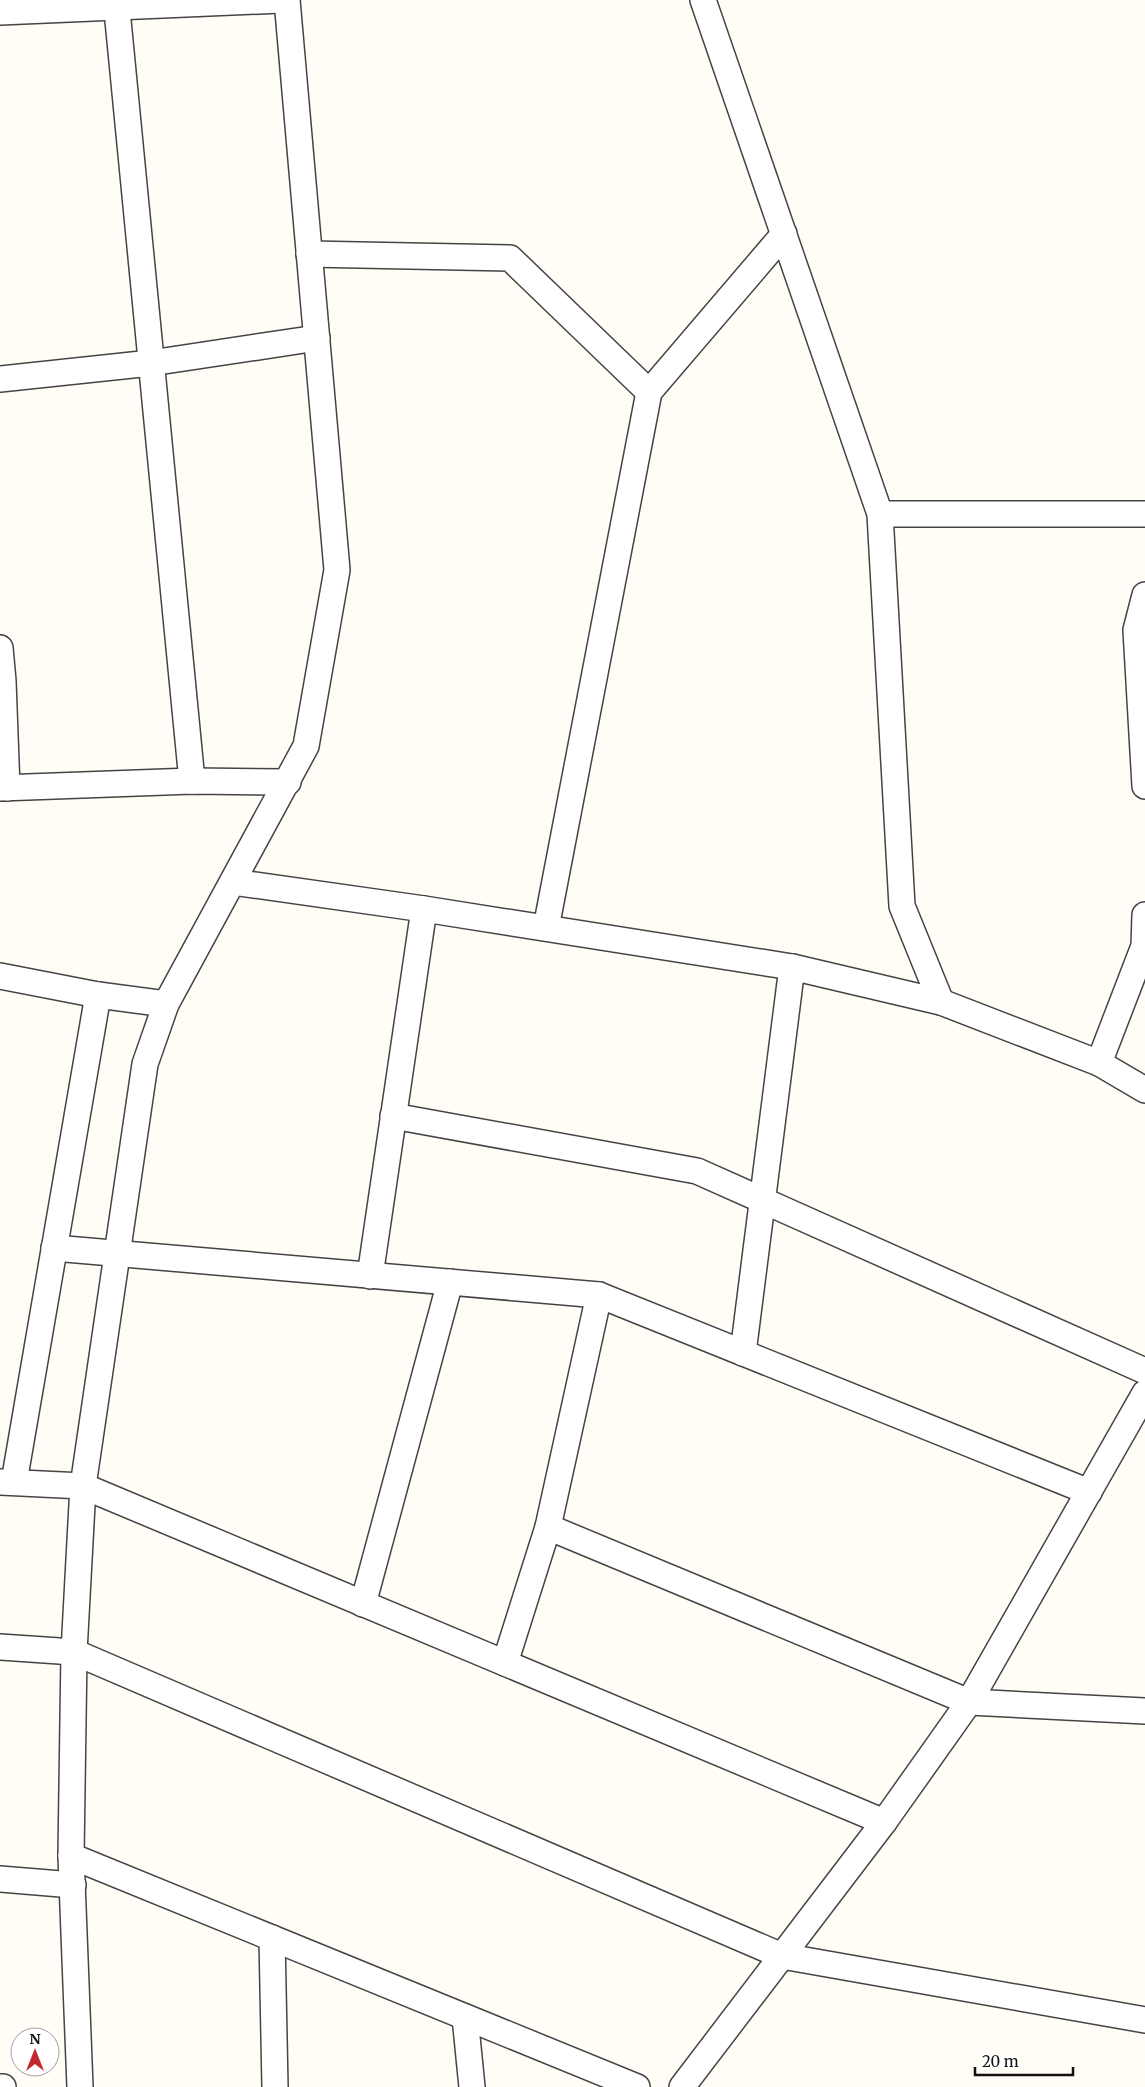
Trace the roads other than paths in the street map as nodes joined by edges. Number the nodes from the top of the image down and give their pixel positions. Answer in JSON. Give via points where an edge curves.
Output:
{"nodes":[{"id":1,"x":281,"y":0,"type":"edge"},
{"id":2,"x":288,"y":0,"type":"edge"},
{"id":3,"x":703,"y":0,"type":"edge"},
{"id":4,"x":116,"y":3,"type":"edge"},
{"id":5,"x":0,"y":12,"type":"edge"},
{"id":6,"x":784,"y":234,"type":"junction"},
{"id":7,"x":310,"y":254,"type":"junction"},
{"id":8,"x":317,"y":338,"type":"junction"},
{"id":9,"x":150,"y":363,"type":"junction"},
{"id":10,"x":0,"y":379,"type":"edge"},
{"id":11,"x":648,"y":392,"type":"junction"},
{"id":12,"x":880,"y":514,"type":"junction"},
{"id":13,"x":1145,"y":514,"type":"edge"},
{"id":14,"x":1145,"y":595,"type":"edge"},
{"id":15,"x":0,"y":648,"type":"edge"},
{"id":16,"x":192,"y":781,"type":"junction"},
{"id":17,"x":288,"y":782,"type":"junction"},
{"id":18,"x":1145,"y":786,"type":"edge"},
{"id":19,"x":3,"y":788,"type":"edge"},
{"id":20,"x":233,"y":882,"type":"junction"},
{"id":21,"x":424,"y":909,"type":"junction"},
{"id":22,"x":1145,"y":915,"type":"edge"},
{"id":23,"x":546,"y":928,"type":"junction"},
{"id":24,"x":792,"y":967,"type":"junction"},
{"id":25,"x":0,"y":976,"type":"edge"},
{"id":26,"x":98,"y":995,"type":"junction"},
{"id":27,"x":941,"y":1002,"type":"junction"},
{"id":28,"x":166,"y":1004,"type":"junction"},
{"id":29,"x":1099,"y":1063,"type":"junction"},
{"id":30,"x":1145,"y":1090,"type":"edge"},
{"id":31,"x":393,"y":1116,"type":"junction"},
{"id":32,"x":762,"y":1200,"type":"junction"},
{"id":33,"x":54,"y":1248,"type":"junction"},
{"id":34,"x":117,"y":1254,"type":"junction"},
{"id":35,"x":370,"y":1276,"type":"junction"},
{"id":36,"x":450,"y":1282,"type":"junction"},
{"id":37,"x":599,"y":1295,"type":"junction"},
{"id":38,"x":743,"y":1353,"type":"junction"},
{"id":39,"x":1145,"y":1371,"type":"edge"},
{"id":40,"x":1145,"y":1393,"type":"edge"},
{"id":41,"x":7,"y":1482,"type":"edge"},
{"id":42,"x":83,"y":1486,"type":"junction"},
{"id":43,"x":1088,"y":1492,"type":"junction"},
{"id":44,"x":548,"y":1527,"type":"junction"},
{"id":45,"x":363,"y":1604,"type":"junction"},
{"id":46,"x":0,"y":1647,"type":"edge"},
{"id":47,"x":74,"y":1652,"type":"junction"},
{"id":48,"x":505,"y":1663,"type":"junction"},
{"id":49,"x":969,"y":1702,"type":"junction"},
{"id":50,"x":1145,"y":1711,"type":"edge"},
{"id":51,"x":884,"y":1822,"type":"junction"},
{"id":52,"x":71,"y":1856,"type":"junction"},
{"id":53,"x":0,"y":1879,"type":"edge"},
{"id":54,"x":72,"y":1885,"type":"junction"},
{"id":55,"x":272,"y":1938,"type":"junction"},
{"id":56,"x":782,"y":1956,"type":"junction"},
{"id":57,"x":465,"y":2017,"type":"junction"},
{"id":58,"x":1145,"y":2020,"type":"edge"},
{"id":59,"x":80,"y":2087,"type":"edge"},
{"id":60,"x":275,"y":2087,"type":"edge"},
{"id":61,"x":472,"y":2087,"type":"edge"},
{"id":62,"x":636,"y":2087,"type":"edge"},
{"id":63,"x":682,"y":2087,"type":"edge"}],
"edges":[{"from":1,"to":4,"type":"street"},
{"from":2,"to":7,"type":"street"},
{"from":3,"to":6,"type":"street"},
{"from":4,"to":5,"type":"street"},
{"from":4,"to":9,"type":"street"},
{"from":6,"to":11,"type":"street"},
{"from":6,"to":12,"type":"street"},
{"from":7,"to":8,"type":"street"},
{"from":7,"to":11,"type":"street","via":[[510,258]]},
{"from":8,"to":9,"type":"street"},
{"from":8,"to":17,"type":"street","via":[[337,570],[306,746]]},
{"from":9,"to":10,"type":"street"},
{"from":9,"to":16,"type":"street"},
{"from":11,"to":23,"type":"street"},
{"from":12,"to":13,"type":"street"},
{"from":12,"to":27,"type":"street","via":[[902,906]]},
{"from":14,"to":18,"type":"street","via":[[1136,630]]},
{"from":15,"to":19,"type":"street"},
{"from":16,"to":17,"type":"street"},
{"from":16,"to":19,"type":"street"},
{"from":17,"to":20,"type":"street"},
{"from":20,"to":21,"type":"street"},
{"from":20,"to":28,"type":"street"},
{"from":21,"to":23,"type":"street"},
{"from":21,"to":31,"type":"street"},
{"from":22,"to":29,"type":"street","via":[[1144,946]]},
{"from":23,"to":24,"type":"street"},
{"from":24,"to":27,"type":"street"},
{"from":24,"to":32,"type":"street"},
{"from":25,"to":26,"type":"street"},
{"from":26,"to":28,"type":"street"},
{"from":26,"to":33,"type":"street"},
{"from":27,"to":29,"type":"street"},
{"from":28,"to":34,"type":"street","via":[[145,1064]]},
{"from":29,"to":30,"type":"street"},
{"from":31,"to":32,"type":"street","via":[[697,1171]]},
{"from":31,"to":35,"type":"street"},
{"from":32,"to":38,"type":"street"},
{"from":32,"to":39,"type":"street"},
{"from":33,"to":34,"type":"street"},
{"from":33,"to":41,"type":"street"},
{"from":34,"to":35,"type":"street"},
{"from":34,"to":42,"type":"street"},
{"from":35,"to":36,"type":"street"},
{"from":36,"to":37,"type":"street"},
{"from":36,"to":45,"type":"street"},
{"from":37,"to":38,"type":"street"},
{"from":37,"to":44,"type":"street"},
{"from":38,"to":43,"type":"street"},
{"from":40,"to":43,"type":"street"},
{"from":41,"to":42,"type":"street"},
{"from":42,"to":45,"type":"street"},
{"from":42,"to":47,"type":"street"},
{"from":43,"to":49,"type":"street"},
{"from":44,"to":48,"type":"street"},
{"from":44,"to":49,"type":"street"},
{"from":45,"to":48,"type":"street"},
{"from":46,"to":47,"type":"street"},
{"from":47,"to":52,"type":"street"},
{"from":47,"to":56,"type":"street"},
{"from":48,"to":51,"type":"street"},
{"from":49,"to":50,"type":"street"},
{"from":49,"to":51,"type":"street"},
{"from":51,"to":56,"type":"street"},
{"from":52,"to":54,"type":"street"},
{"from":52,"to":55,"type":"street"},
{"from":53,"to":54,"type":"street"},
{"from":54,"to":59,"type":"street"},
{"from":55,"to":57,"type":"street"},
{"from":55,"to":60,"type":"street"},
{"from":56,"to":58,"type":"street"},
{"from":56,"to":63,"type":"street"},
{"from":57,"to":61,"type":"street"},
{"from":57,"to":62,"type":"street"}]}
